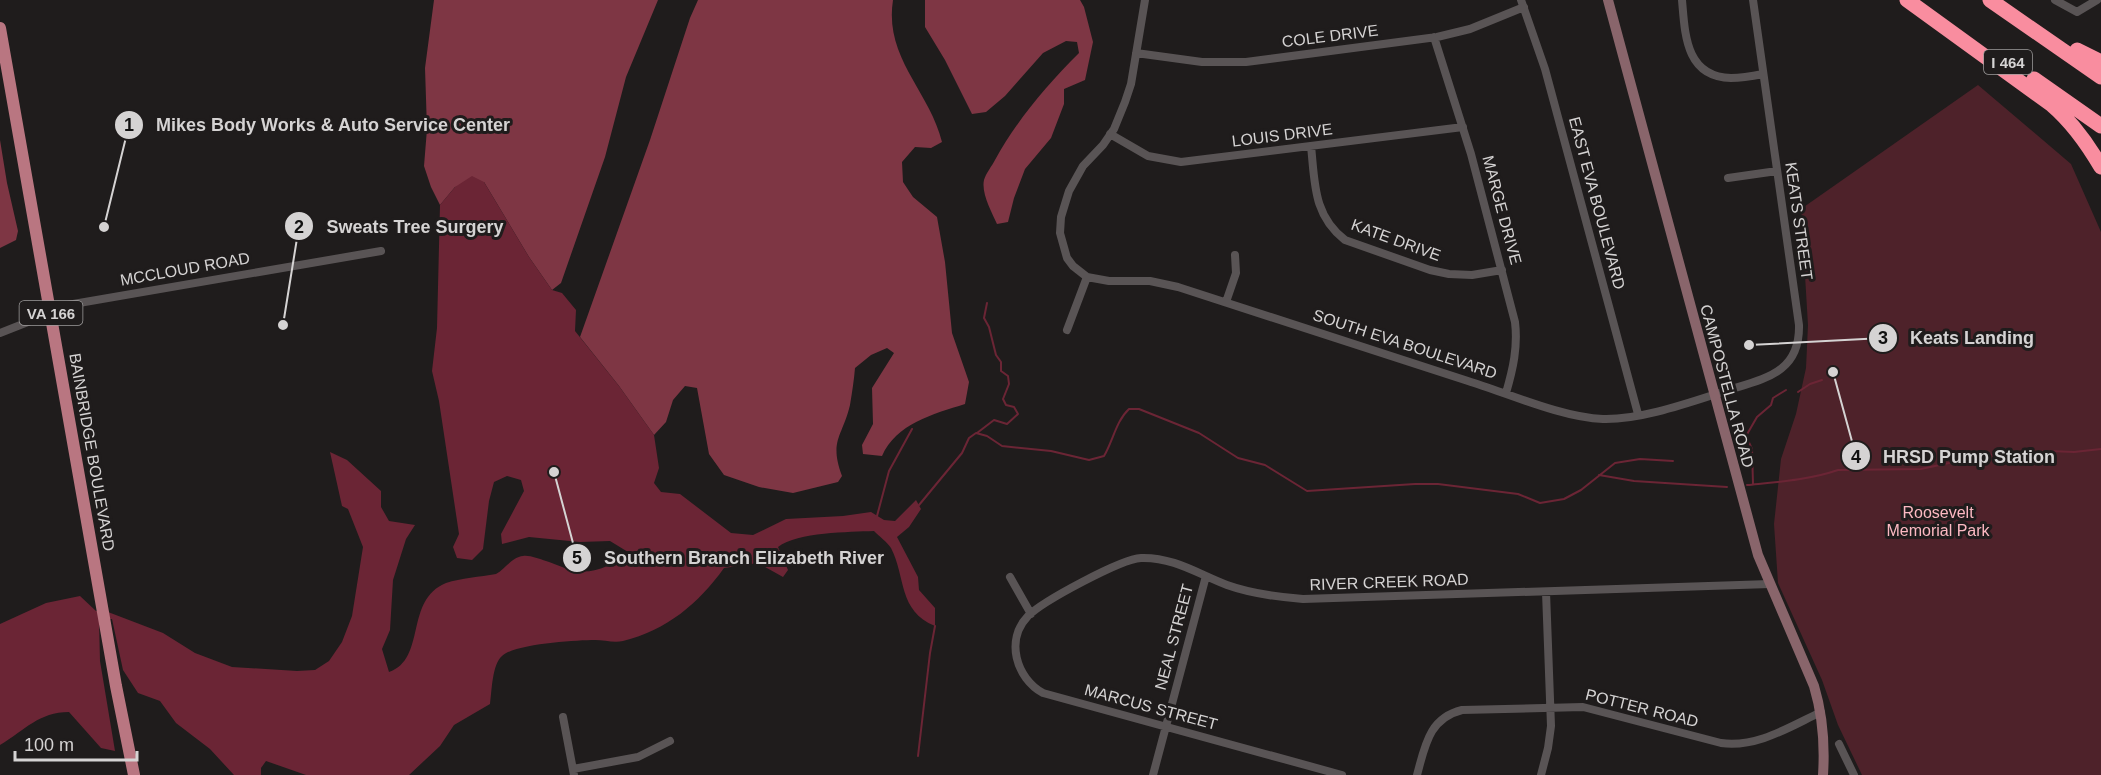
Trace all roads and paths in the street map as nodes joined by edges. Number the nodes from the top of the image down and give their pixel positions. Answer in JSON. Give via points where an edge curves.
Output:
{"nodes":[{"id":1,"x":1145,"y":0,"type":"edge"},
{"id":2,"x":1608,"y":0,"type":"edge"},
{"id":3,"x":1682,"y":0,"type":"edge"},
{"id":4,"x":1753,"y":0,"type":"edge"},
{"id":5,"x":1907,"y":0,"type":"edge"},
{"id":6,"x":1913,"y":0,"type":"edge"},
{"id":7,"x":1991,"y":0,"type":"edge"},
{"id":8,"x":2055,"y":0,"type":"edge"},
{"id":9,"x":2097,"y":0,"type":"edge"},
{"id":10,"x":1523,"y":3,"type":"edge"},
{"id":11,"x":0,"y":28,"type":"edge"},
{"id":12,"x":1434,"y":37,"type":"junction"},
{"id":13,"x":1136,"y":53,"type":"junction"},
{"id":14,"x":2101,"y":62,"type":"edge"},
{"id":15,"x":1764,"y":74,"type":"junction"},
{"id":16,"x":2101,"y":77,"type":"edge"},
{"id":17,"x":2101,"y":126,"type":"edge"},
{"id":18,"x":1463,"y":127,"type":"junction"},
{"id":19,"x":1110,"y":134,"type":"junction"},
{"id":20,"x":1311,"y":147,"type":"junction"},
{"id":21,"x":2101,"y":167,"type":"edge"},
{"id":22,"x":1777,"y":171,"type":"junction"},
{"id":23,"x":1728,"y":178,"type":"dead end"},
{"id":24,"x":381,"y":251,"type":"dead end"},
{"id":25,"x":1234,"y":255,"type":"dead end"},
{"id":26,"x":1502,"y":270,"type":"junction"},
{"id":27,"x":1087,"y":277,"type":"junction"},
{"id":28,"x":1226,"y":302,"type":"junction"},
{"id":29,"x":50,"y":308,"type":"junction"},
{"id":30,"x":1067,"y":330,"type":"dead end"},
{"id":31,"x":0,"y":333,"type":"edge"},
{"id":32,"x":1506,"y":393,"type":"junction"},
{"id":33,"x":1714,"y":395,"type":"junction"},
{"id":34,"x":1638,"y":414,"type":"junction"},
{"id":35,"x":1206,"y":576,"type":"junction"},
{"id":36,"x":1010,"y":577,"type":"dead end"},
{"id":37,"x":1770,"y":584,"type":"junction"},
{"id":38,"x":1546,"y":592,"type":"junction"},
{"id":39,"x":1030,"y":614,"type":"junction"},
{"id":40,"x":1550,"y":706,"type":"junction"},
{"id":41,"x":1821,"y":712,"type":"junction"},
{"id":42,"x":563,"y":717,"type":"dead end"},
{"id":43,"x":1166,"y":727,"type":"junction"},
{"id":44,"x":670,"y":741,"type":"dead end"},
{"id":45,"x":1839,"y":744,"type":"dead end"},
{"id":46,"x":574,"y":772,"type":"edge"},
{"id":47,"x":134,"y":775,"type":"edge"},
{"id":48,"x":1153,"y":775,"type":"edge"},
{"id":49,"x":1342,"y":775,"type":"edge"},
{"id":50,"x":1417,"y":775,"type":"edge"},
{"id":51,"x":1541,"y":775,"type":"edge"},
{"id":52,"x":1823,"y":775,"type":"edge"},
{"id":53,"x":1854,"y":775,"type":"edge"}],
"edges":[{"from":1,"to":13,"type":"street"},
{"from":2,"to":33,"type":"main road","name":"CAMPOSTELLA ROAD"},
{"from":3,"to":15,"type":"street","via":[[1686,43],[1705,70],[1728,78]]},
{"from":4,"to":15,"type":"street","name":"KEATS STREET"},
{"from":5,"to":21,"type":"highway","via":[[2069,119]]},
{"from":6,"to":17,"type":"highway","number":"I 464"},
{"from":7,"to":14,"type":"highway"},
{"from":7,"to":16,"type":"highway","number":"I 464"},
{"from":8,"to":9,"type":"street","via":[[2077,12]]},
{"from":10,"to":12,"type":"street","name":"COLE DRIVE","via":[[1470,29]]},
{"from":10,"to":34,"type":"street","name":"EAST EVA BOULEVARD","via":[[1548,80]]},
{"from":11,"to":29,"type":"main road","name":"BAINBRIDGE BOULEVARD","number":"VA 166"},
{"from":12,"to":13,"type":"street","name":"COLE DRIVE","via":[[1246,62],[1202,62]]},
{"from":12,"to":18,"type":"street","name":"MARGE DRIVE"},
{"from":13,"to":19,"type":"street","via":[[1125,102]]},
{"from":15,"to":22,"type":"street","name":"KEATS STREET"},
{"from":18,"to":20,"type":"street","name":"LOUIS DRIVE"},
{"from":18,"to":26,"type":"street","name":"MARGE DRIVE"},
{"from":19,"to":20,"type":"street","name":"LOUIS DRIVE","via":[[1148,156],[1181,162]]},
{"from":19,"to":27,"type":"street","via":[[1075,179],[1061,216],[1060,233],[1067,258]]},
{"from":20,"to":26,"type":"street","name":"KATE DRIVE","via":[[1321,211],[1345,240],[1449,274]]},
{"from":22,"to":23,"type":"street"},
{"from":22,"to":33,"type":"street","name":"KEATS STREET","via":[[1799,325],[1798,342],[1788,363],[1775,375]]},
{"from":24,"to":29,"type":"street","name":"MCCLOUD ROAD"},
{"from":25,"to":28,"type":"street","via":[[1236,273]]},
{"from":26,"to":32,"type":"street","name":"MARGE DRIVE","via":[[1516,333],[1513,371]]},
{"from":27,"to":28,"type":"street","name":"SOUTH EVA BOULEVARD","via":[[1164,283]]},
{"from":27,"to":30,"type":"street"},
{"from":28,"to":32,"type":"street","name":"SOUTH EVA BOULEVARD"},
{"from":29,"to":31,"type":"street","name":"MCCLOUD ROAD","via":[[38,318]]},
{"from":29,"to":47,"type":"main road","name":"BAINBRIDGE BOULEVARD","number":"VA 166"},
{"from":32,"to":34,"type":"street","name":"SOUTH EVA BOULEVARD","via":[[1584,417],[1618,419]]},
{"from":33,"to":34,"type":"street","name":"SOUTH EVA BOULEVARD"},
{"from":33,"to":37,"type":"main road","name":"CAMPOSTELLA ROAD","via":[[1758,555]]},
{"from":35,"to":38,"type":"street","name":"RIVER CREEK ROAD","via":[[1259,594],[1303,599]]},
{"from":35,"to":39,"type":"street","name":"RIVER CREEK ROAD","via":[[1172,561],[1129,560]]},
{"from":35,"to":43,"type":"street","name":"NEAL STREET"},
{"from":36,"to":39,"type":"street"},
{"from":37,"to":38,"type":"street","name":"RIVER CREEK ROAD"},
{"from":37,"to":41,"type":"main road","name":"CAMPOSTELLA ROAD","via":[[1814,686]]},
{"from":38,"to":40,"type":"street"},
{"from":39,"to":43,"type":"street","name":"MARCUS STREET","via":[[1019,631],[1016,659],[1037,690]]},
{"from":40,"to":41,"type":"street","name":"POTTER ROAD","via":[[1583,707],[1734,745],[1760,740]]},
{"from":40,"to":50,"type":"street","name":"POTTER ROAD","via":[[1449,714],[1429,733]]},
{"from":40,"to":51,"type":"street","via":[[1551,726]]},
{"from":41,"to":52,"type":"main road","name":"CAMPOSTELLA ROAD"},
{"from":42,"to":46,"type":"street"},
{"from":43,"to":48,"type":"street","name":"NEAL STREET"},
{"from":43,"to":49,"type":"street","name":"MARCUS STREET"},
{"from":44,"to":46,"type":"street","via":[[638,757]]},
{"from":45,"to":53,"type":"street"}]}
